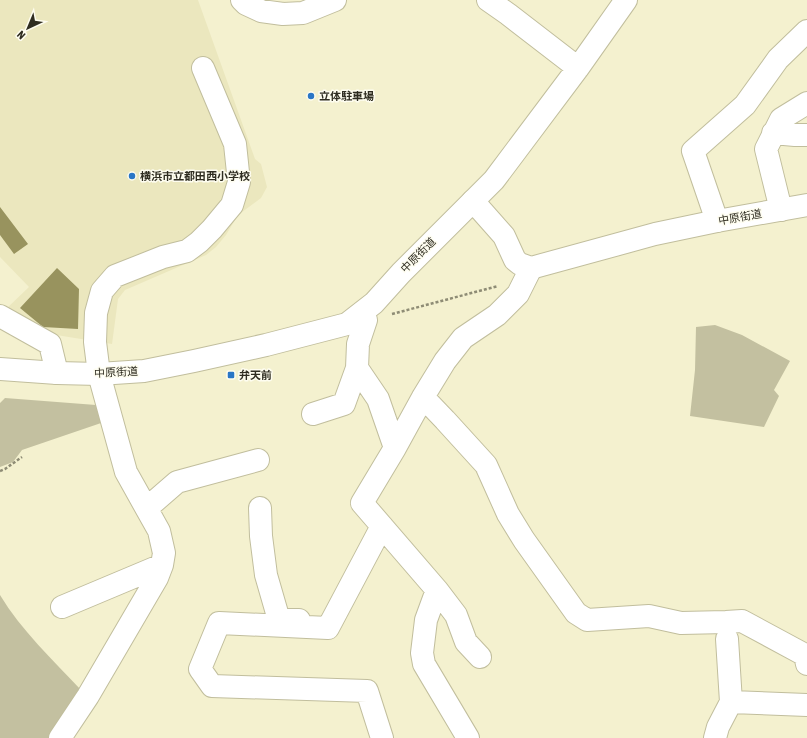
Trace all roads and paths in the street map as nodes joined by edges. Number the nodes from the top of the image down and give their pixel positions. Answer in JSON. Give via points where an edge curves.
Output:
{"nodes":[{"id":1,"x":242,"y":0,"type":"edge"},
{"id":2,"x":335,"y":0,"type":"edge"},
{"id":3,"x":488,"y":0,"type":"edge"},
{"id":4,"x":626,"y":0,"type":"edge"},
{"id":5,"x":807,"y":31,"type":"edge"},
{"id":6,"x":202,"y":68,"type":"dead end"},
{"id":7,"x":578,"y":68,"type":"junction"},
{"id":8,"x":807,"y":103,"type":"edge"},
{"id":9,"x":773,"y":133,"type":"junction"},
{"id":10,"x":807,"y":134,"type":"edge"},
{"id":11,"x":473,"y":201,"type":"junction"},
{"id":12,"x":807,"y":205,"type":"edge"},
{"id":13,"x":781,"y":210,"type":"junction"},
{"id":14,"x":717,"y":221,"type":"junction"},
{"id":15,"x":528,"y":273,"type":"junction"},
{"id":16,"x":0,"y":316,"type":"edge"},
{"id":17,"x":366,"y":320,"type":"joint"},
{"id":18,"x":357,"y":368,"type":"junction"},
{"id":19,"x":0,"y":369,"type":"edge"},
{"id":20,"x":57,"y":373,"type":"junction"},
{"id":21,"x":99,"y":374,"type":"junction"},
{"id":22,"x":423,"y":397,"type":"junction"},
{"id":23,"x":313,"y":414,"type":"dead end"},
{"id":24,"x":395,"y":448,"type":"junction"},
{"id":25,"x":22,"y":457,"type":"dead end"},
{"id":26,"x":258,"y":460,"type":"dead end"},
{"id":27,"x":0,"y":471,"type":"edge"},
{"id":28,"x":147,"y":508,"type":"junction"},
{"id":29,"x":260,"y":508,"type":"dead end"},
{"id":30,"x":382,"y":526,"type":"junction"},
{"id":31,"x":162,"y":565,"type":"junction"},
{"id":32,"x":437,"y":590,"type":"junction"},
{"id":33,"x":62,"y":607,"type":"dead end"},
{"id":34,"x":332,"y":621,"type":"junction"},
{"id":35,"x":727,"y":639,"type":"dead end"},
{"id":36,"x":480,"y":657,"type":"dead end"},
{"id":37,"x":807,"y":664,"type":"edge"},
{"id":38,"x":731,"y":702,"type":"junction"},
{"id":39,"x":807,"y":705,"type":"edge"},
{"id":40,"x":60,"y":738,"type":"edge"},
{"id":41,"x":382,"y":738,"type":"edge"},
{"id":42,"x":468,"y":738,"type":"edge"},
{"id":43,"x":715,"y":738,"type":"edge"}],
"edges":[{"from":1,"to":2,"type":"street","via":[[261,11],[283,14],[303,13]]},
{"from":3,"to":7,"type":"street"},
{"from":4,"to":7,"type":"street","name":"中原街道"},
{"from":5,"to":14,"type":"street","via":[[778,59],[745,104],[693,151]]},
{"from":6,"to":21,"type":"street","via":[[235,144],[239,182],[232,205],[212,229],[187,251],[163,257],[115,276],[102,291],[96,313],[94,342]]},
{"from":7,"to":11,"type":"street","name":"中原街道","via":[[494,180]]},
{"from":8,"to":9,"type":"street","via":[[781,119]]},
{"from":9,"to":10,"type":"street"},
{"from":9,"to":13,"type":"street","via":[[766,149]]},
{"from":11,"to":15,"type":"street","via":[[504,236],[515,260]]},
{"from":11,"to":21,"type":"street","name":"中原街道","via":[[374,303],[347,324],[266,346],[194,361],[144,371]]},
{"from":12,"to":13,"type":"street","name":"中原街道"},
{"from":13,"to":14,"type":"street","name":"中原街道"},
{"from":14,"to":15,"type":"street","name":"中原街道","via":[[655,234]]},
{"from":15,"to":17,"type":"path"},
{"from":15,"to":22,"type":"street","via":[[518,294],[497,315],[462,338]]},
{"from":16,"to":20,"type":"street","via":[[50,344]]},
{"from":17,"to":18,"type":"street","via":[[358,344]]},
{"from":18,"to":23,"type":"street","via":[[344,404]]},
{"from":18,"to":24,"type":"street","via":[[378,399]]},
{"from":19,"to":20,"type":"street","name":"中原街道"},
{"from":20,"to":21,"type":"street","name":"中原街道"},
{"from":21,"to":28,"type":"street","via":[[126,472]]},
{"from":22,"to":24,"type":"street"},
{"from":22,"to":37,"type":"street","via":[[486,465],[508,514],[576,613],[587,620],[649,616],[681,623],[742,621],[805,655]]},
{"from":24,"to":30,"type":"street","via":[[362,502]]},
{"from":25,"to":27,"type":"path"},
{"from":26,"to":28,"type":"street","via":[[177,482]]},
{"from":28,"to":31,"type":"street","via":[[159,531],[164,553]]},
{"from":29,"to":34,"type":"street","via":[[260,536],[266,575],[279,620]]},
{"from":30,"to":32,"type":"street"},
{"from":30,"to":34,"type":"street"},
{"from":31,"to":33,"type":"street"},
{"from":31,"to":40,"type":"street","via":[[157,578],[88,696]]},
{"from":32,"to":36,"type":"street","via":[[456,615],[466,642]]},
{"from":32,"to":42,"type":"street","via":[[426,620],[422,653],[424,664]]},
{"from":34,"to":41,"type":"street","via":[[328,628],[219,623],[200,669],[212,686],[367,691]]},
{"from":35,"to":38,"type":"street"},
{"from":38,"to":39,"type":"street"},
{"from":38,"to":43,"type":"street"}]}
